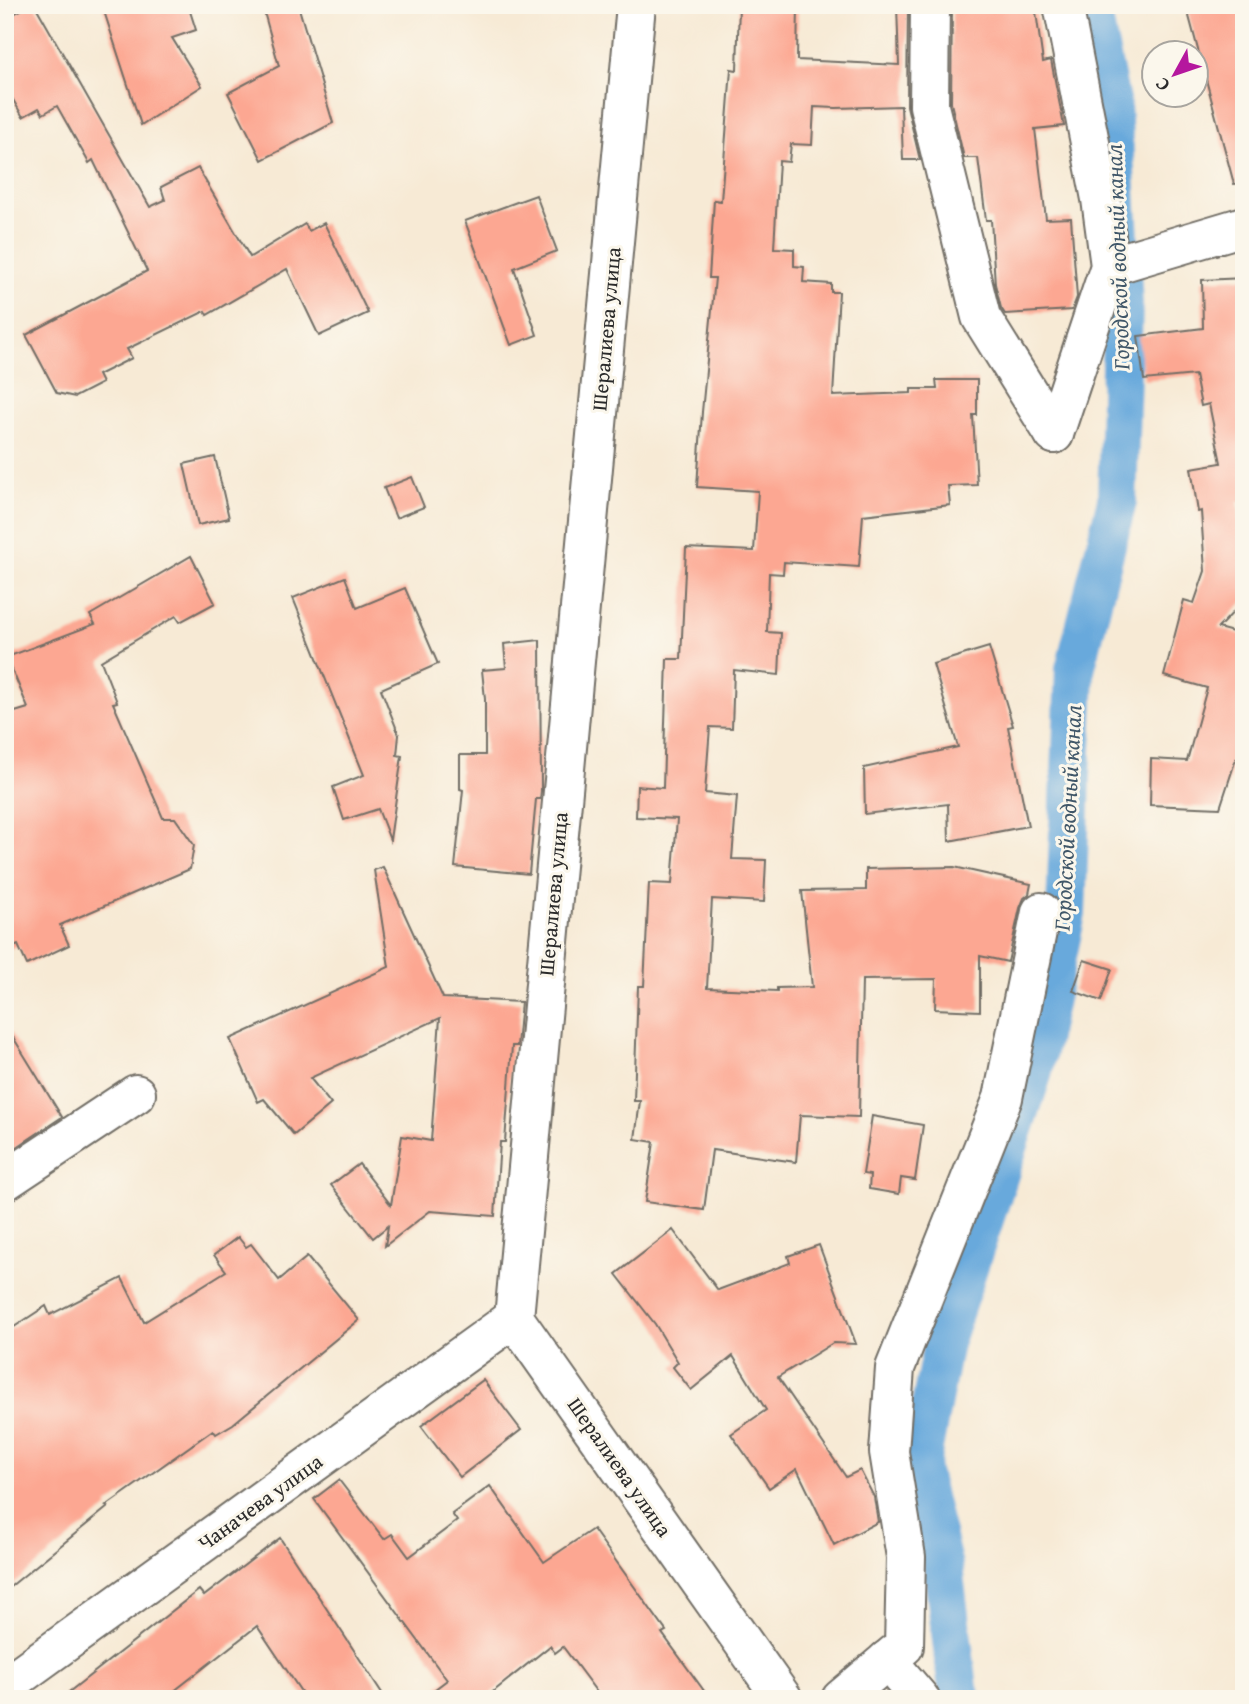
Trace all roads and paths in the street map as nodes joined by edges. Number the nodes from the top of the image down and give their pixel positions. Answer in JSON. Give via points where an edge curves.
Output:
{"nodes":[{"id":1,"x":636,"y":5,"type":"edge"},
{"id":2,"x":930,"y":5,"type":"edge"},
{"id":3,"x":1063,"y":5,"type":"edge"},
{"id":4,"x":1244,"y":226,"type":"edge"},
{"id":5,"x":1110,"y":266,"type":"junction"},
{"id":6,"x":1041,"y":912,"type":"dead end"},
{"id":7,"x":136,"y":1094,"type":"dead end"},
{"id":8,"x":5,"y":1181,"type":"edge"},
{"id":9,"x":514,"y":1318,"type":"junction"},
{"id":10,"x":887,"y":1660,"type":"junction"},
{"id":11,"x":5,"y":1686,"type":"edge"},
{"id":12,"x":783,"y":1699,"type":"edge"},
{"id":13,"x":841,"y":1699,"type":"edge"},
{"id":14,"x":920,"y":1699,"type":"edge"}],
"edges":[{"from":1,"to":9,"type":"street","name":"Шералиева улица"},
{"from":2,"to":5,"type":"street","via":[[929,106],[981,317],[1054,434]]},
{"from":3,"to":5,"type":"street"},
{"from":4,"to":5,"type":"street"},
{"from":6,"to":10,"type":"street","via":[[1003,1098],[895,1368],[889,1452],[906,1557],[905,1633],[904,1646]]},
{"from":7,"to":8,"type":"street"},
{"from":9,"to":11,"type":"street","name":"Чаначева улица"},
{"from":9,"to":12,"type":"street","name":"Шералиева улица"},
{"from":10,"to":13,"type":"street"},
{"from":10,"to":14,"type":"street"}]}
